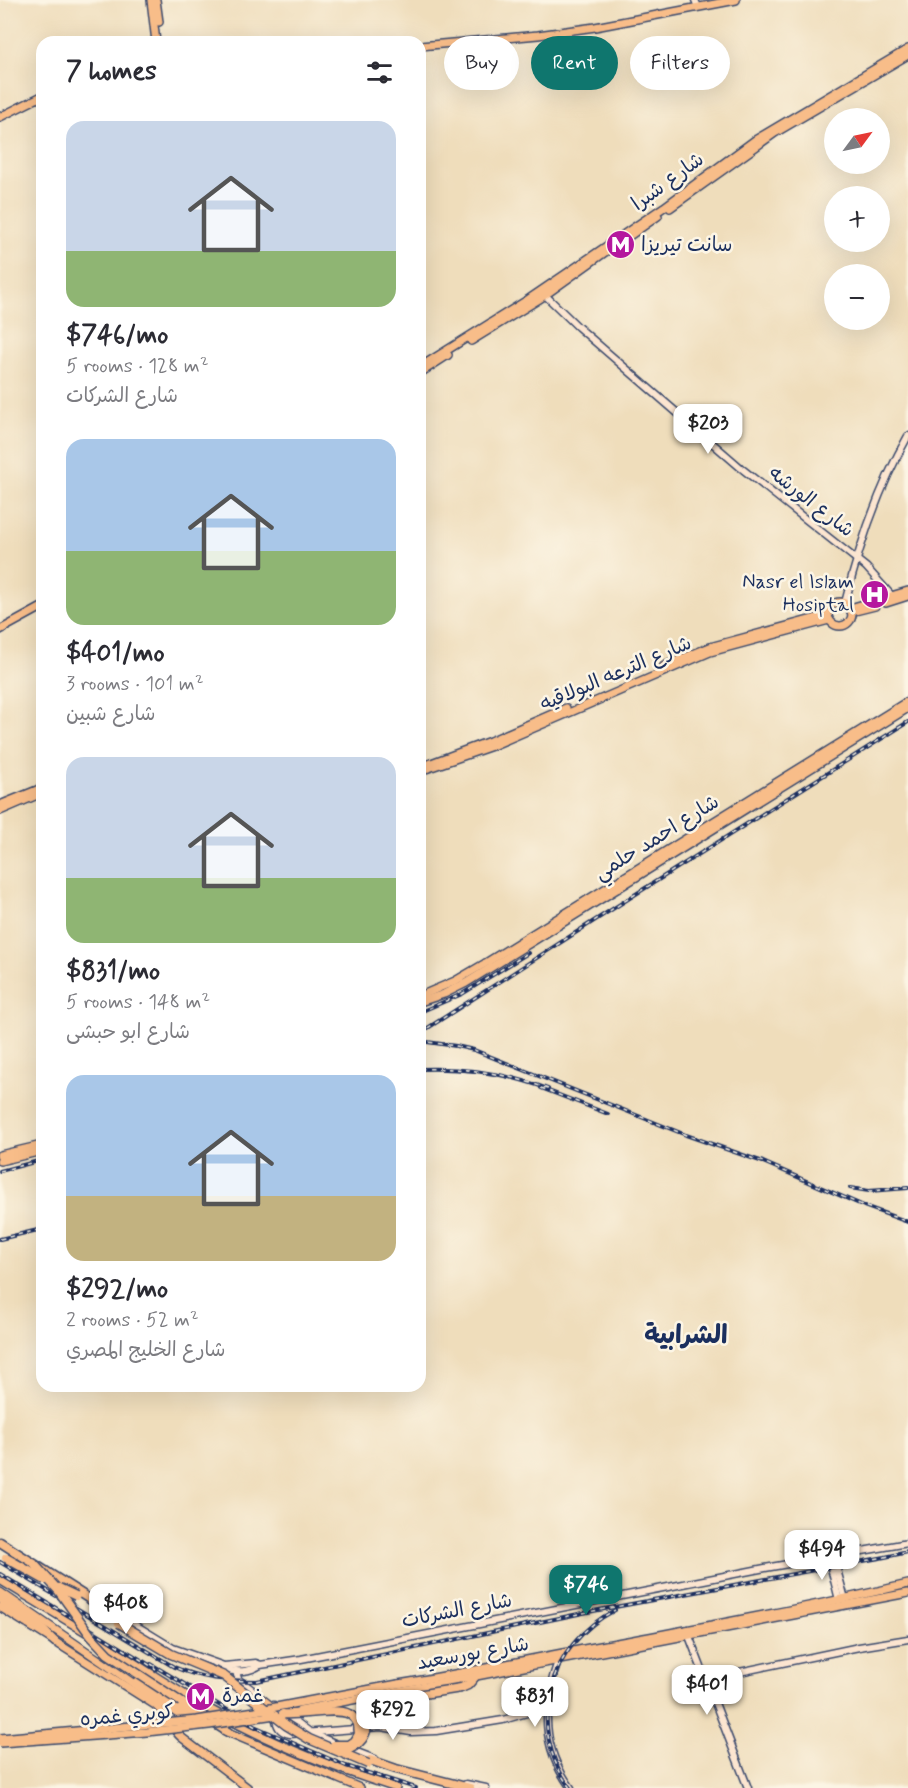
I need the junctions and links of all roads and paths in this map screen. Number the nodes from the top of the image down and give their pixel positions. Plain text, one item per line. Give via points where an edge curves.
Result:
1 (154, 0) edge
2 (736, 0) edge
3 (697, 3) edge
4 (156, 36) edge
5 (160, 36) edge
6 (426, 45) edge
7 (908, 49) edge
8 (908, 55) edge
9 (36, 99) edge
10 (0, 117) edge
11 (747, 149) junction
12 (737, 156) junction
13 (545, 295) junction
14 (530, 301) junction
15 (468, 340) junction
16 (426, 364) edge
17 (426, 369) edge
18 (908, 436) edge
19 (856, 559) junction
20 (908, 591) edge
21 (891, 596) junction
22 (908, 596) edge
23 (848, 608) junction
24 (36, 610) edge
25 (828, 617) junction
26 (0, 630) edge
27 (908, 701) edge
28 (908, 708) edge
29 (426, 767) edge
30 (36, 791) edge
31 (36, 795) edge
32 (2, 807) edge
33 (512, 951) junction
34 (426, 993) edge
35 (426, 1000) edge
36 (36, 1146) edge
37 (36, 1152) edge
38 (0, 1155) edge
39 (0, 1161) edge
40 (0, 1540) edge
41 (908, 1543) edge
42 (0, 1549) edge
43 (0, 1553) edge
44 (842, 1554) junction
45 (831, 1556) junction
46 (32, 1566) junction
47 (838, 1575) junction
48 (0, 1580) edge
49 (908, 1584) edge
50 (838, 1585) junction
51 (0, 1592) edge
52 (908, 1593) edge
53 (0, 1599) edge
54 (842, 1600) junction
55 (0, 1607) edge
56 (677, 1635) junction
57 (689, 1636) junction
58 (662, 1638) junction
59 (908, 1639) edge
60 (55, 1642) junction
61 (567, 1652) junction
62 (92, 1656) junction
63 (560, 1661) junction
64 (212, 1662) junction
65 (260, 1665) junction
66 (244, 1670) junction
67 (236, 1671) junction
68 (474, 1678) junction
69 (241, 1679) junction
70 (706, 1679) junction
71 (398, 1688) junction
72 (272, 1703) junction
73 (547, 1707) junction
74 (282, 1714) junction
75 (198, 1720) junction
76 (228, 1732) junction
77 (311, 1733) junction
78 (0, 1738) edge
79 (189, 1740) junction
80 (0, 1743) edge
81 (334, 1745) junction
82 (341, 1753) junction
83 (248, 1788) edge
84 (254, 1788) edge
85 (360, 1788) edge
86 (396, 1788) edge
87 (448, 1788) edge
88 (471, 1788) edge
89 (486, 1788) edge
90 (571, 1788) edge
91 (748, 1788) edge

1 - 4 main road
1 - 5 main road
2 - 3 main road
3 - 6 main road via 595,27
7 - 11 main road, شارع شبرا via 780,124
8 - 11 main road, شارع شبرا
9 - 10 main road
11 - 12 main road, شارع شبرا
12 - 13 main road, شارع شبرا
12 - 14 main road, شارع شبرا
13 - 14 main road, شارع شبرا
13 - 19 street, شارع الورشه via 741,468
14 - 15 main road, شارع شبرا
15 - 16 main road, شارع شبرا
15 - 17 main road, شارع شبرا
18 - 19 street
19 - 21 street, شارع الورشه
19 - 23 street
20 - 21 main road
21 - 23 main road
22 - 23 main road
23 - 25 main road via 840,602 832,605
23 - 25 main road via 850,621 843,626 836,626
24 - 26 main road
25 - 29 main road, شارع الترعه البولاقيه via 710,652 491,744
27 - 33 main road, شارع احمد حلمي
28 - 33 main road, شارع احمد حلمي
30 - 32 main road
31 - 32 main road
33 - 34 main road, شارع احمد حلمي
33 - 35 main road, شارع احمد حلمي via 455,989
36 - 38 main road
37 - 39 main road
40 - 46 highway
40 - 64 street, شارع الشركات via 166,1644
41 - 44 street, شارع الشركات
42 - 46 highway
43 - 82 highway, bridge via 171,1654 224,1676 297,1732
44 - 45 street, شارع الشركات
44 - 47 street
45 - 47 street
45 - 50 street
45 - 65 street, شارع الشركات
46 - 76 highway, bridge via 58,1590 108,1654
46 - 81 highway, bridge via 161,1644 229,1673 290,1722
47 - 50 street
48 - 86 main road via 216,1712 318,1760
49 - 54 main road, شارع بورسعيد
50 - 54 street
51 - 62 main road
52 - 57 main road, شارع بورسعيد
53 - 60 highway
54 - 56 main road, شارع بورسعيد
55 - 60 main road
56 - 57 main road, شارع بورسعيد
56 - 58 main road, شارع بورسعيد
57 - 70 street
58 - 61 main road, شارع بورسعيد
58 - 63 main road, شارع بورسعيد
59 - 70 street
60 - 79 main road via 160,1709
61 - 63 main road
61 - 71 main road, شارع بورسعيد
62 - 75 main road
62 - 76 main road via 188,1720
63 - 68 main road, شارع بورسعيد
63 - 73 street
64 - 65 street, شارع الشركات via 227,1667
64 - 67 street, شارع الشركات
65 - 66 street, شارع الشركات
66 - 67 street, شارع الشركات
66 - 69 street
67 - 69 street
68 - 71 main road, شارع بورسعيد
68 - 82 highway, bridge via 461,1688 379,1701 364,1738
69 - 72 street
70 - 91 street
71 - 74 main road, كوبري غمره, bridge
71 - 75 main road, كوبري غمره, bridge
72 - 77 street
72 - 77 street via 281,1731
73 - 77 street via 503,1720 436,1731 381,1727
73 - 90 street via 553,1756
74 - 80 main road, كوبري غمره, bridge via 157,1731
74 - 81 highway, bridge via 349,1714 358,1724 357,1737 349,1745
75 - 78 main road, كوبري غمره, bridge
76 - 85 main road
77 - 89 street via 385,1763
79 - 83 main road
79 - 84 main road
81 - 88 highway, bridge via 396,1770
82 - 87 highway, bridge

